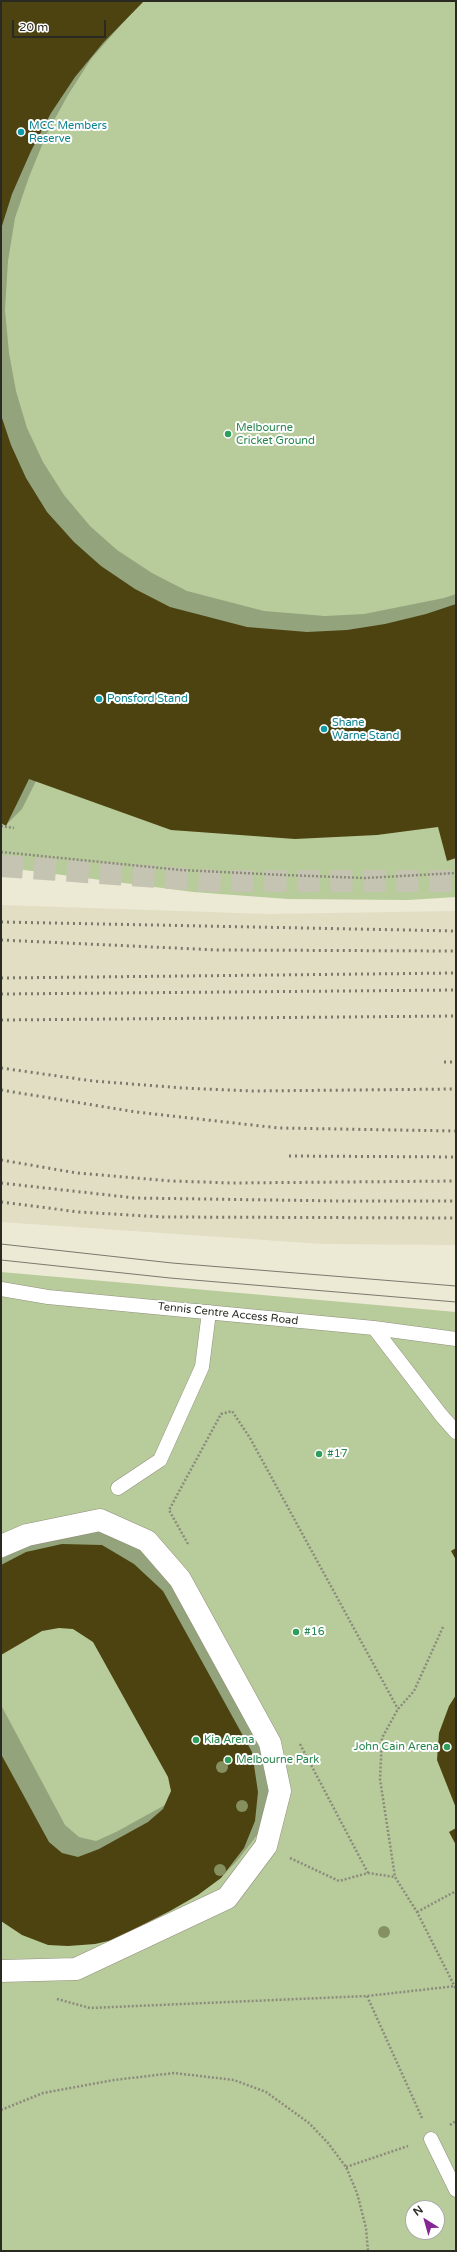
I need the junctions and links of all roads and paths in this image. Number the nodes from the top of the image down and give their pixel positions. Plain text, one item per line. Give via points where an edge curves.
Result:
1 (1, 826) edge
2 (14, 828) dead end
3 (1, 852) edge
4 (456, 873) edge
5 (1, 1289) edge
6 (210, 1312) junction
7 (374, 1328) junction
8 (456, 1339) edge
9 (456, 1432) edge
10 (118, 1488) dead end
11 (1, 1546) edge
12 (192, 1551) dead end
13 (443, 1627) dead end
14 (398, 1709) junction
15 (299, 1742) dead end
16 (287, 1857) dead end
17 (368, 1873) junction
18 (395, 1877) junction
19 (456, 1891) edge
20 (416, 1912) junction
21 (1, 1970) edge
22 (456, 1987) edge
23 (366, 1996) junction
24 (53, 1998) dead end
25 (1, 2110) edge
26 (456, 2121) edge
27 (431, 2139) junction
28 (346, 2167) junction
29 (456, 2190) edge
30 (368, 2251) edge

1 - 2 path
3 - 4 path via 181,870 284,875 365,878
5 - 6 lane, Tennis Centre Access Road via 48,1297
6 - 7 lane, Tennis Centre Access Road
6 - 10 lane via 202,1367 160,1460
7 - 8 lane, Tennis Centre Access Road
7 - 9 lane via 440,1415
11 - 21 street via 27,1534 100,1520 147,1541 180,1579 270,1743 280,1791 266,1846 227,1898 76,1969
12 - 14 path via 169,1510 221,1414 232,1411 250,1438
13 - 14 path via 414,1691
14 - 18 path via 382,1738 380,1779
15 - 17 path
16 - 17 path via 339,1881
17 - 18 path
18 - 20 path
19 - 20 path
20 - 22 path
22 - 23 path
23 - 24 path via 90,2008
23 - 27 path
25 - 28 path via 43,2093 92,2083 174,2073 205,2075 234,2080 266,2092 309,2123
26 - 27 path
27 - 28 path
27 - 29 lane
28 - 30 path via 357,2193 366,2228

